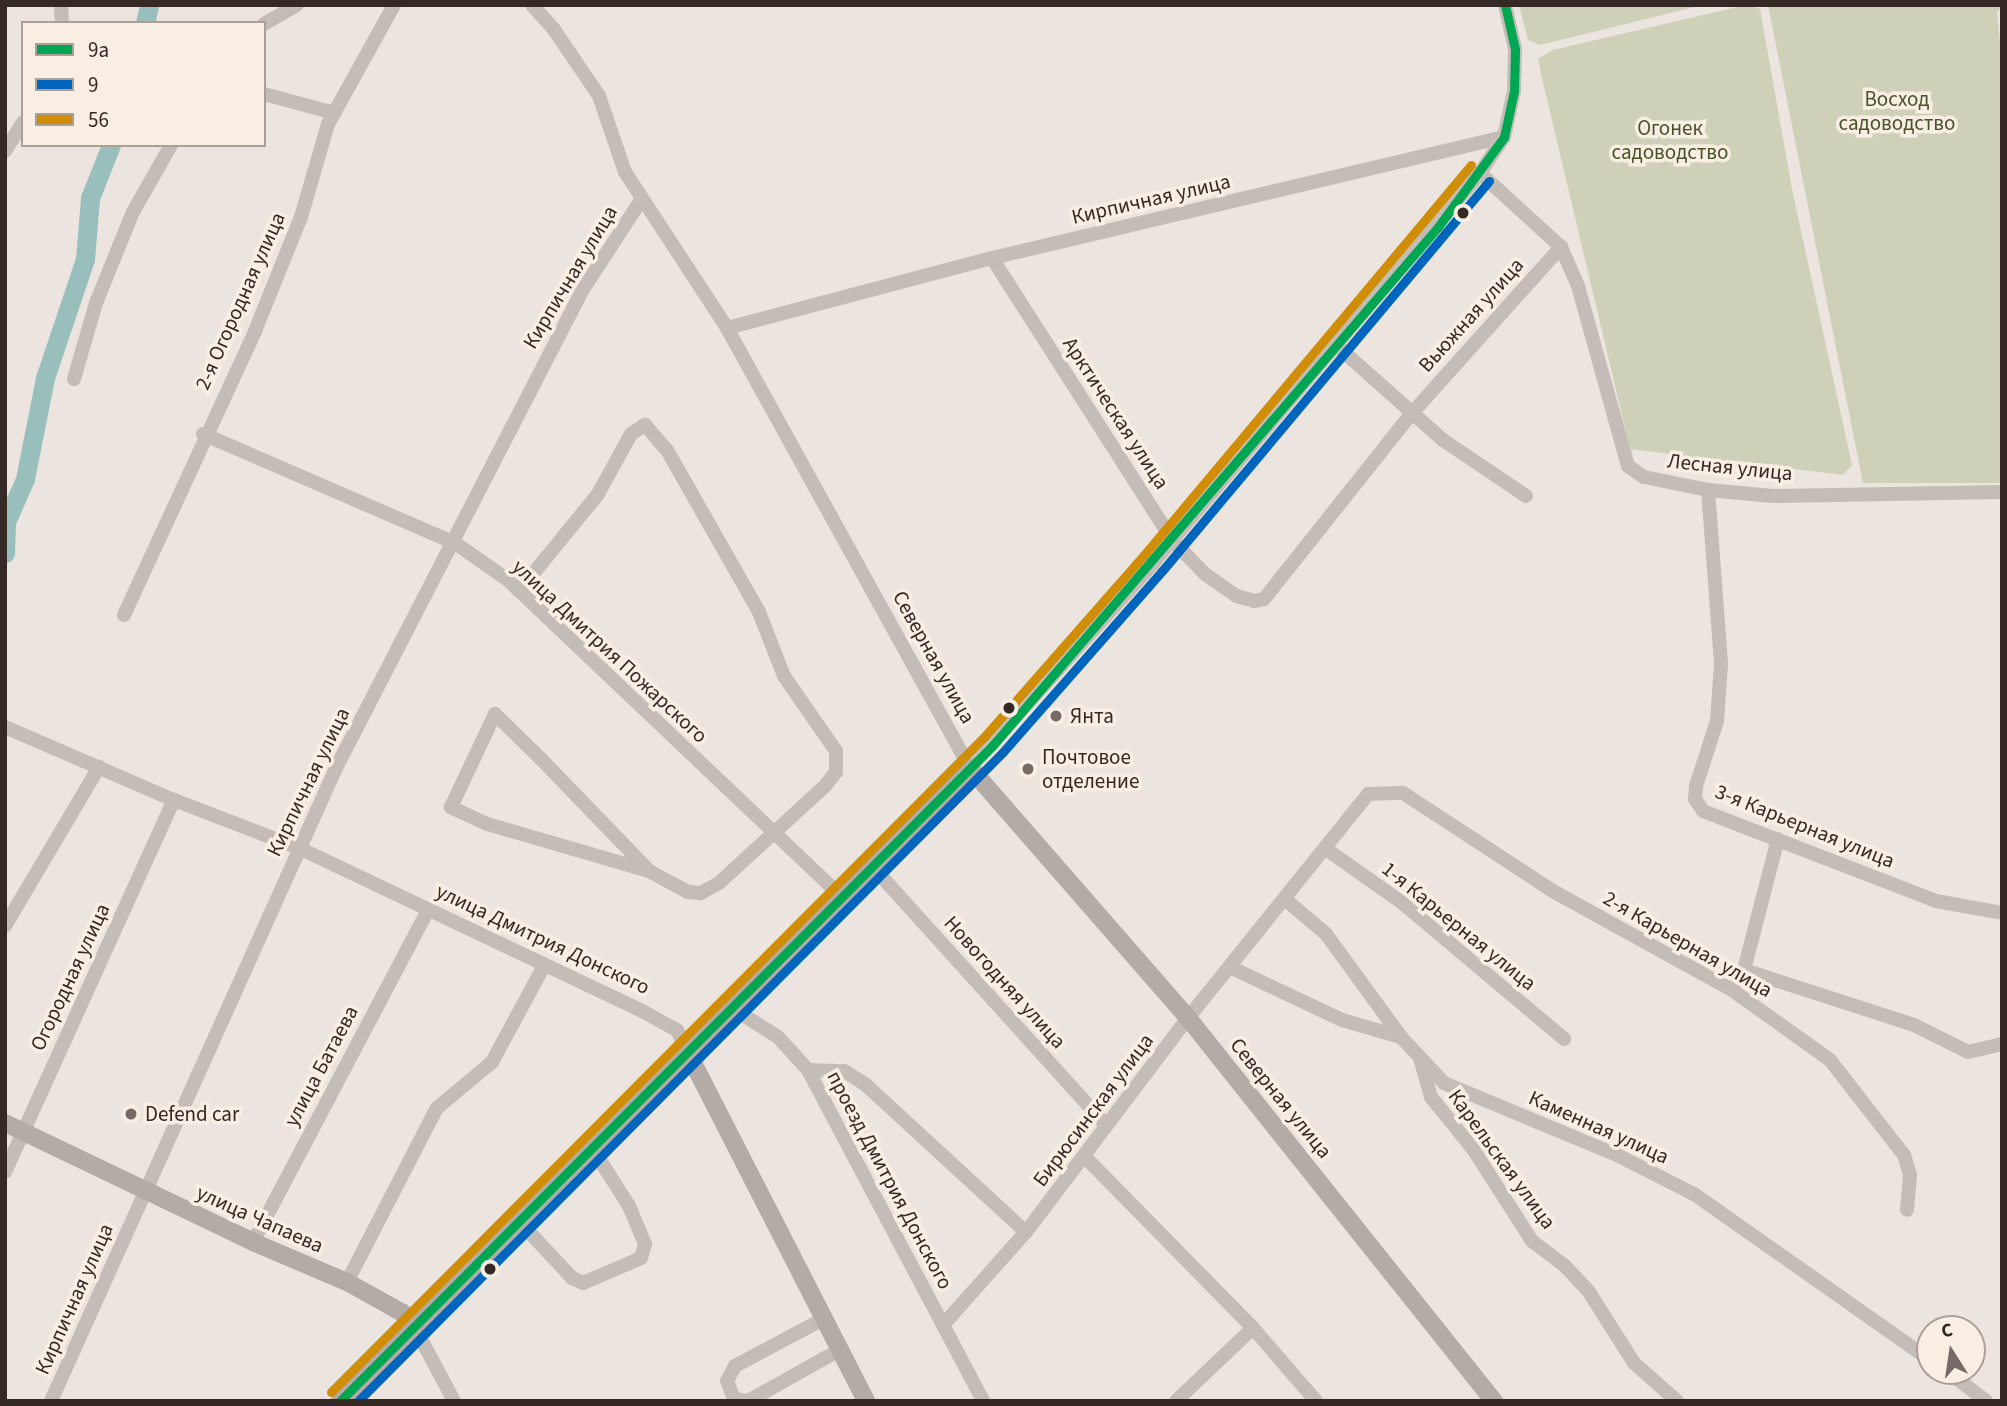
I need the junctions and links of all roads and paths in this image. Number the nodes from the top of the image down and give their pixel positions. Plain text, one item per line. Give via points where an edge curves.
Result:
1 (297, 5) edge
2 (394, 5) edge
3 (531, 5) edge
4 (1506, 5) edge
5 (266, 23) edge
6 (266, 95) edge
7 (335, 113) junction
8 (21, 125) edge
9 (1504, 137) junction
10 (171, 147) edge
11 (5, 151) edge
12 (1480, 173) junction
13 (641, 200) junction
14 (1561, 247) junction
15 (992, 258) junction
16 (727, 328) junction
17 (1337, 346) junction
18 (74, 379) dead end
19 (1413, 412) junction
20 (204, 435) junction
21 (1708, 490) junction
22 (2002, 492) edge
23 (1526, 496) dead end
24 (1172, 540) junction
25 (455, 543) junction
26 (519, 591) junction
27 (124, 615) dead end
28 (5, 727) edge
29 (99, 767) junction
30 (970, 768) junction
31 (1368, 794) joint
32 (174, 800) junction
33 (773, 834) junction
34 (1778, 839) junction
35 (299, 848) junction
36 (1326, 849) junction
37 (872, 866) junction
38 (649, 871) junction
39 (841, 896) junction
40 (1286, 900) junction
41 (428, 910) junction
42 (2002, 913) edge
43 (5, 926) edge
44 (544, 966) junction
45 (1232, 968) junction
46 (1744, 970) junction
47 (1732, 990) junction
48 (729, 1006) junction
49 (1188, 1018) junction
50 (1401, 1037) junction
51 (1564, 1039) dead end
52 (2002, 1044) edge
53 (686, 1049) junction
54 (1419, 1057) junction
55 (808, 1070) junction
56 (5, 1123) edge
57 (1107, 1125) junction
58 (23, 1131) junction
59 (591, 1146) junction
60 (1086, 1158) junction
61 (5, 1172) edge
62 (146, 1191) junction
63 (1908, 1210) dead end
64 (518, 1220) junction
65 (1026, 1233) junction
66 (253, 1242) junction
67 (347, 1282) junction
68 (825, 1318) junction
69 (943, 1325) junction
70 (414, 1326) junction
71 (1253, 1328) junction
72 (841, 1349) junction
73 (1916, 1350) edge
74 (1965, 1385) edge
75 (51, 1401) edge
76 (340, 1401) edge
77 (454, 1401) edge
78 (747, 1401) edge
79 (866, 1401) edge
80 (983, 1401) edge
81 (1176, 1401) edge
82 (1316, 1401) edge
83 (1494, 1401) edge
84 (1677, 1401) edge
85 (1986, 1401) edge

1 - 5 street
2 - 7 street, 2-я Огородная улица
3 - 13 street, Северная улица via 553,27 598,96 625,172
4 - 9 street via 1515,49 1514,91
6 - 7 street
7 - 20 street, 2-я Огородная улица via 301,217 255,331
8 - 11 street
9 - 12 street
9 - 15 street, Кирпичная улица
10 - 18 street via 133,212 96,303
12 - 14 street, Лесная улица
12 - 17 street
13 - 16 street, Северная улица
13 - 25 street, Кирпичная улица via 575,303
14 - 19 street, Вьюжная улица
14 - 21 street, Лесная улица via 1578,286 1628,466 1644,477
15 - 16 street, Кирпичная улица
15 - 24 street, Арктическая улица
16 - 30 street, Северная улица
17 - 19 street
17 - 24 street
19 - 23 street via 1491,476
19 - 24 street, Арктическая улица via 1264,599 1237,596 1189,562
20 - 25 street, улица Дмитрия Пожарского
20 - 27 street, 2-я Огородная улица
21 - 22 street, Лесная улица via 1773,496
21 - 34 street, 3-я Карьерная улица via 1721,664 1717,721 1695,799 1703,811
24 - 30 street
25 - 26 street, улица Дмитрия Пожарского
25 - 35 street, Кирпичная улица via 335,768
26 - 33 street, улица Дмитрия Пожарского
26 - 33 street via 598,494 631,434 645,425 667,450 759,612 784,677 836,751 836,772
28 - 29 street, улица Дмитрия Донского
29 - 32 street, улица Дмитрия Донского
29 - 43 street
30 - 37 main road
30 - 49 main road, Северная улица
31 - 36 street, Бирюсинская улица
31 - 47 street, 2-я Карьерная улица via 1403,793 1551,890
32 - 35 street, улица Дмитрия Донского
32 - 58 street, Огородная улица
33 - 38 street via 719,883 701,893 666,883
33 - 39 street, улица Дмитрия Пожарского
34 - 42 street, 3-я Карьерная улица via 1936,901
34 - 46 street
35 - 41 street, улица Дмитрия Донского
35 - 62 street, Кирпичная улица
36 - 40 street, Бирюсинская улица
36 - 51 street, 1-я Карьерная улица via 1401,902
37 - 39 main road
37 - 57 street, Новогодняя улица
38 - 38 street via 488,824 451,807 495,714
39 - 48 main road
40 - 45 street, Бирюсинская улица
40 - 50 street, Каменная улица via 1326,934
41 - 44 street, улица Дмитрия Донского
41 - 66 street, улица Батаева
44 - 53 street, улица Дмитрия Донского via 677,1030
44 - 67 street via 492,1062 437,1108
45 - 49 street, Бирюсинская улица
45 - 50 street via 1342,1020
46 - 47 street
46 - 52 street, 2-я Карьерная улица via 1914,1026 1968,1052
47 - 63 street, 2-я Карьерная улица via 1830,1060 1878,1117 1904,1155 1910,1175
48 - 53 main road
48 - 55 street, проезд Дмитрия Донского via 778,1037
49 - 57 street, Бирюсинская улица
49 - 83 main road, Северная улица
50 - 54 street, Каменная улица
53 - 59 main road
53 - 68 main road, улица Дмитрия Донского
54 - 73 street, Каменная улица via 1444,1083 1617,1154 1694,1194
54 - 84 street, Карельская улица via 1431,1097 1473,1149 1532,1241 1565,1266 1589,1293 1634,1363
55 - 65 street via 844,1071 866,1085
55 - 69 street, проезд Дмитрия Донского
56 - 58 main road, улица Чапаева
57 - 60 street, Бирюсинская улица
58 - 61 street, Огородная улица
58 - 62 main road, улица Чапаева
59 - 64 main road
59 - 64 street via 629,1206 645,1244 641,1258 583,1283 572,1278
60 - 65 street, Бирюсинская улица
60 - 71 street
62 - 66 main road, улица Чапаева
62 - 75 street, Кирпичная улица
64 - 70 main road
65 - 69 street, Бирюсинская улица
66 - 67 main road, улица Чапаева
67 - 70 main road, улица Чапаева via 403,1314
68 - 72 main road, улица Дмитрия Донского
68 - 78 street via 734,1366 727,1381 734,1399
69 - 80 street, проезд Дмитрия Донского
70 - 76 main road
70 - 77 street, улица Чапаева
71 - 81 street
71 - 82 street
72 - 78 street
72 - 79 main road, улица Дмитрия Донского
74 - 85 street

